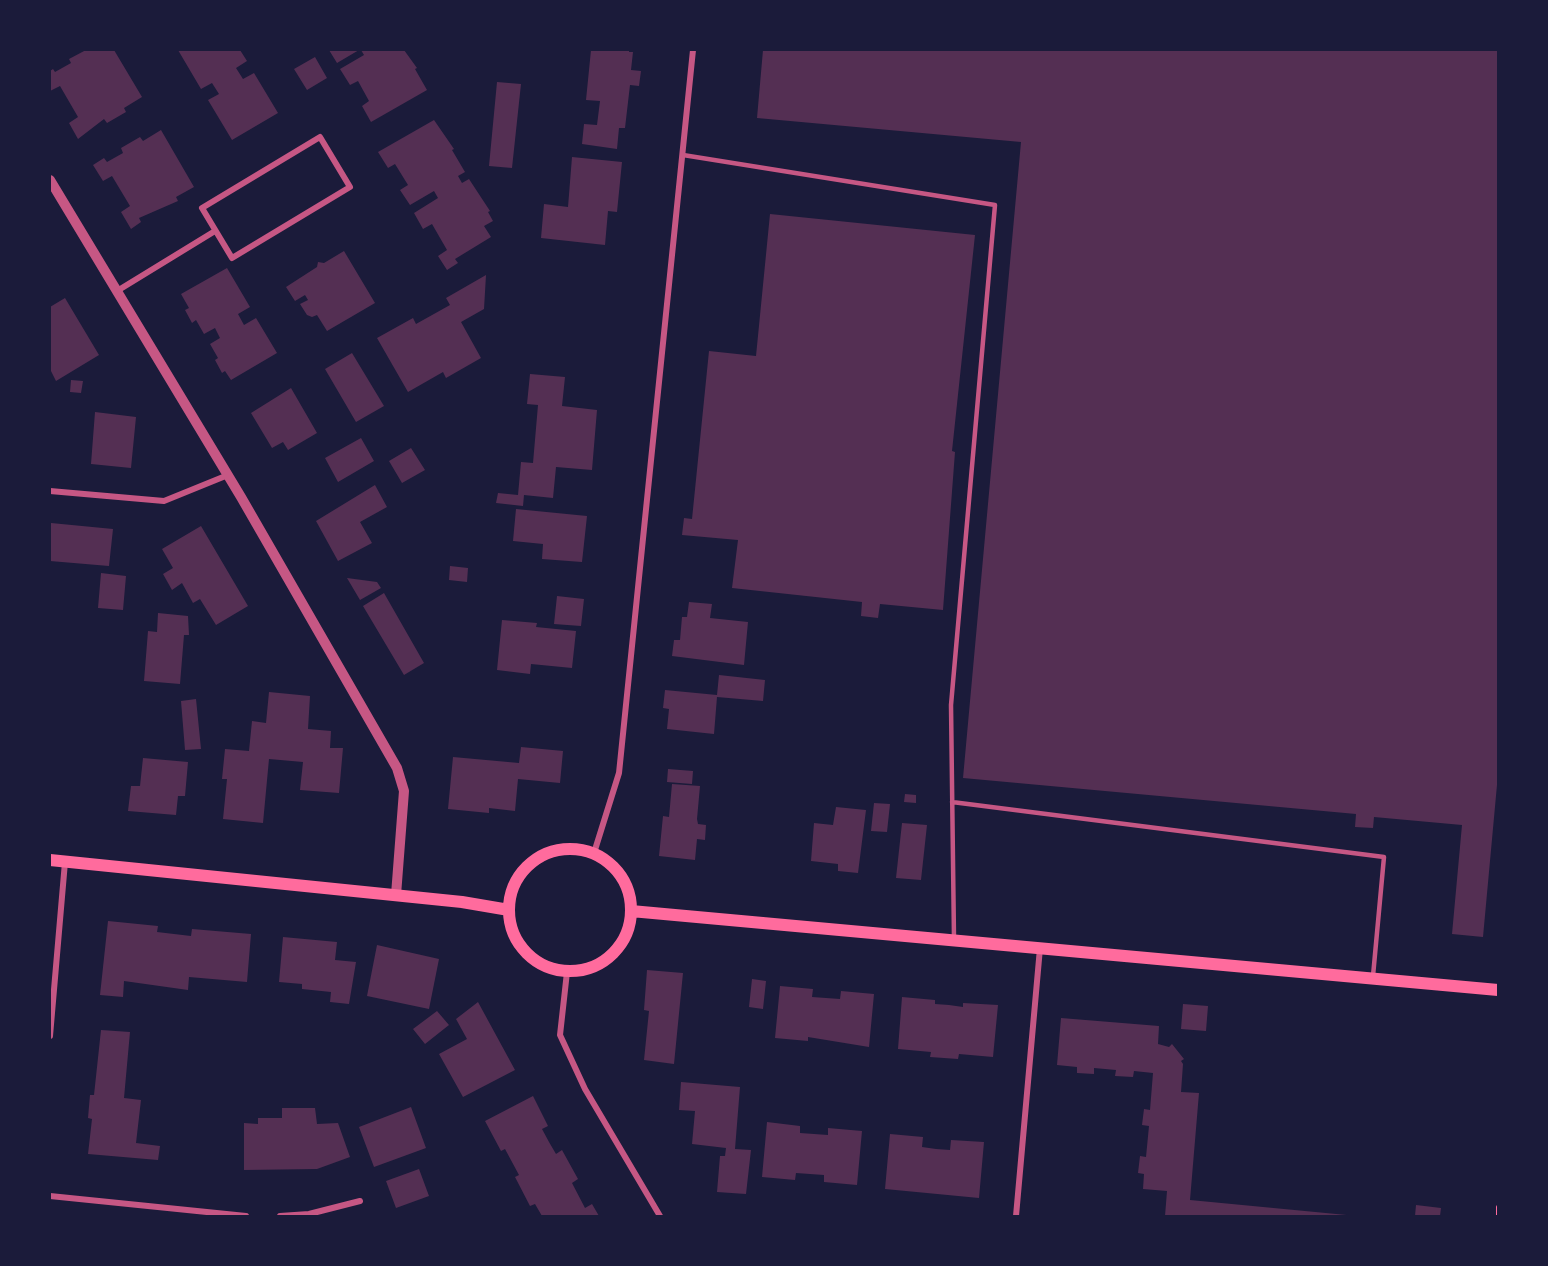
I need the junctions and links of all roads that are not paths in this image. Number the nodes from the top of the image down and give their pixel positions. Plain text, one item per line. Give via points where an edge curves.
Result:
1 (693, 50) edge
2 (683, 155) junction
3 (50, 180) edge
4 (216, 231) junction
5 (117, 291) junction
6 (228, 475) junction
7 (50, 491) edge
8 (952, 802) junction
9 (594, 853) junction
10 (50, 860) edge
11 (65, 862) junction
12 (396, 895) junction
13 (509, 910) junction
14 (632, 911) junction
15 (954, 939) junction
16 (1040, 947) junction
17 (567, 972) junction
18 (1373, 980) junction
19 (1498, 990) edge
20 (50, 1036) edge
21 (50, 1196) edge
22 (360, 1201) dead end
23 (246, 1216) edge
24 (280, 1216) edge
25 (660, 1216) edge
26 (1016, 1216) edge

1 - 2 street
2 - 8 lane via 995,205 951,705
2 - 9 street via 619,774
3 - 5 street
4 - 4 street via 202,208 320,137 350,187 232,258
4 - 5 street
5 - 6 street
6 - 7 street via 164,501
6 - 12 street via 398,768 404,791
8 - 15 lane
8 - 18 lane via 1384,857
9 - 13 main road via 570,848 540,857 527,866 514,886
9 - 14 main road via 614,867 627,888
10 - 11 main road
11 - 12 main road
11 - 20 street
12 - 13 main road
13 - 17 main road via 513,932 525,951 543,965
14 - 15 main road
14 - 17 main road via 626,936 611,956 589,968
15 - 16 main road
16 - 18 main road
16 - 26 street
17 - 25 street via 560,1035 585,1089
18 - 19 main road
21 - 23 street
22 - 24 street via 309,1214

